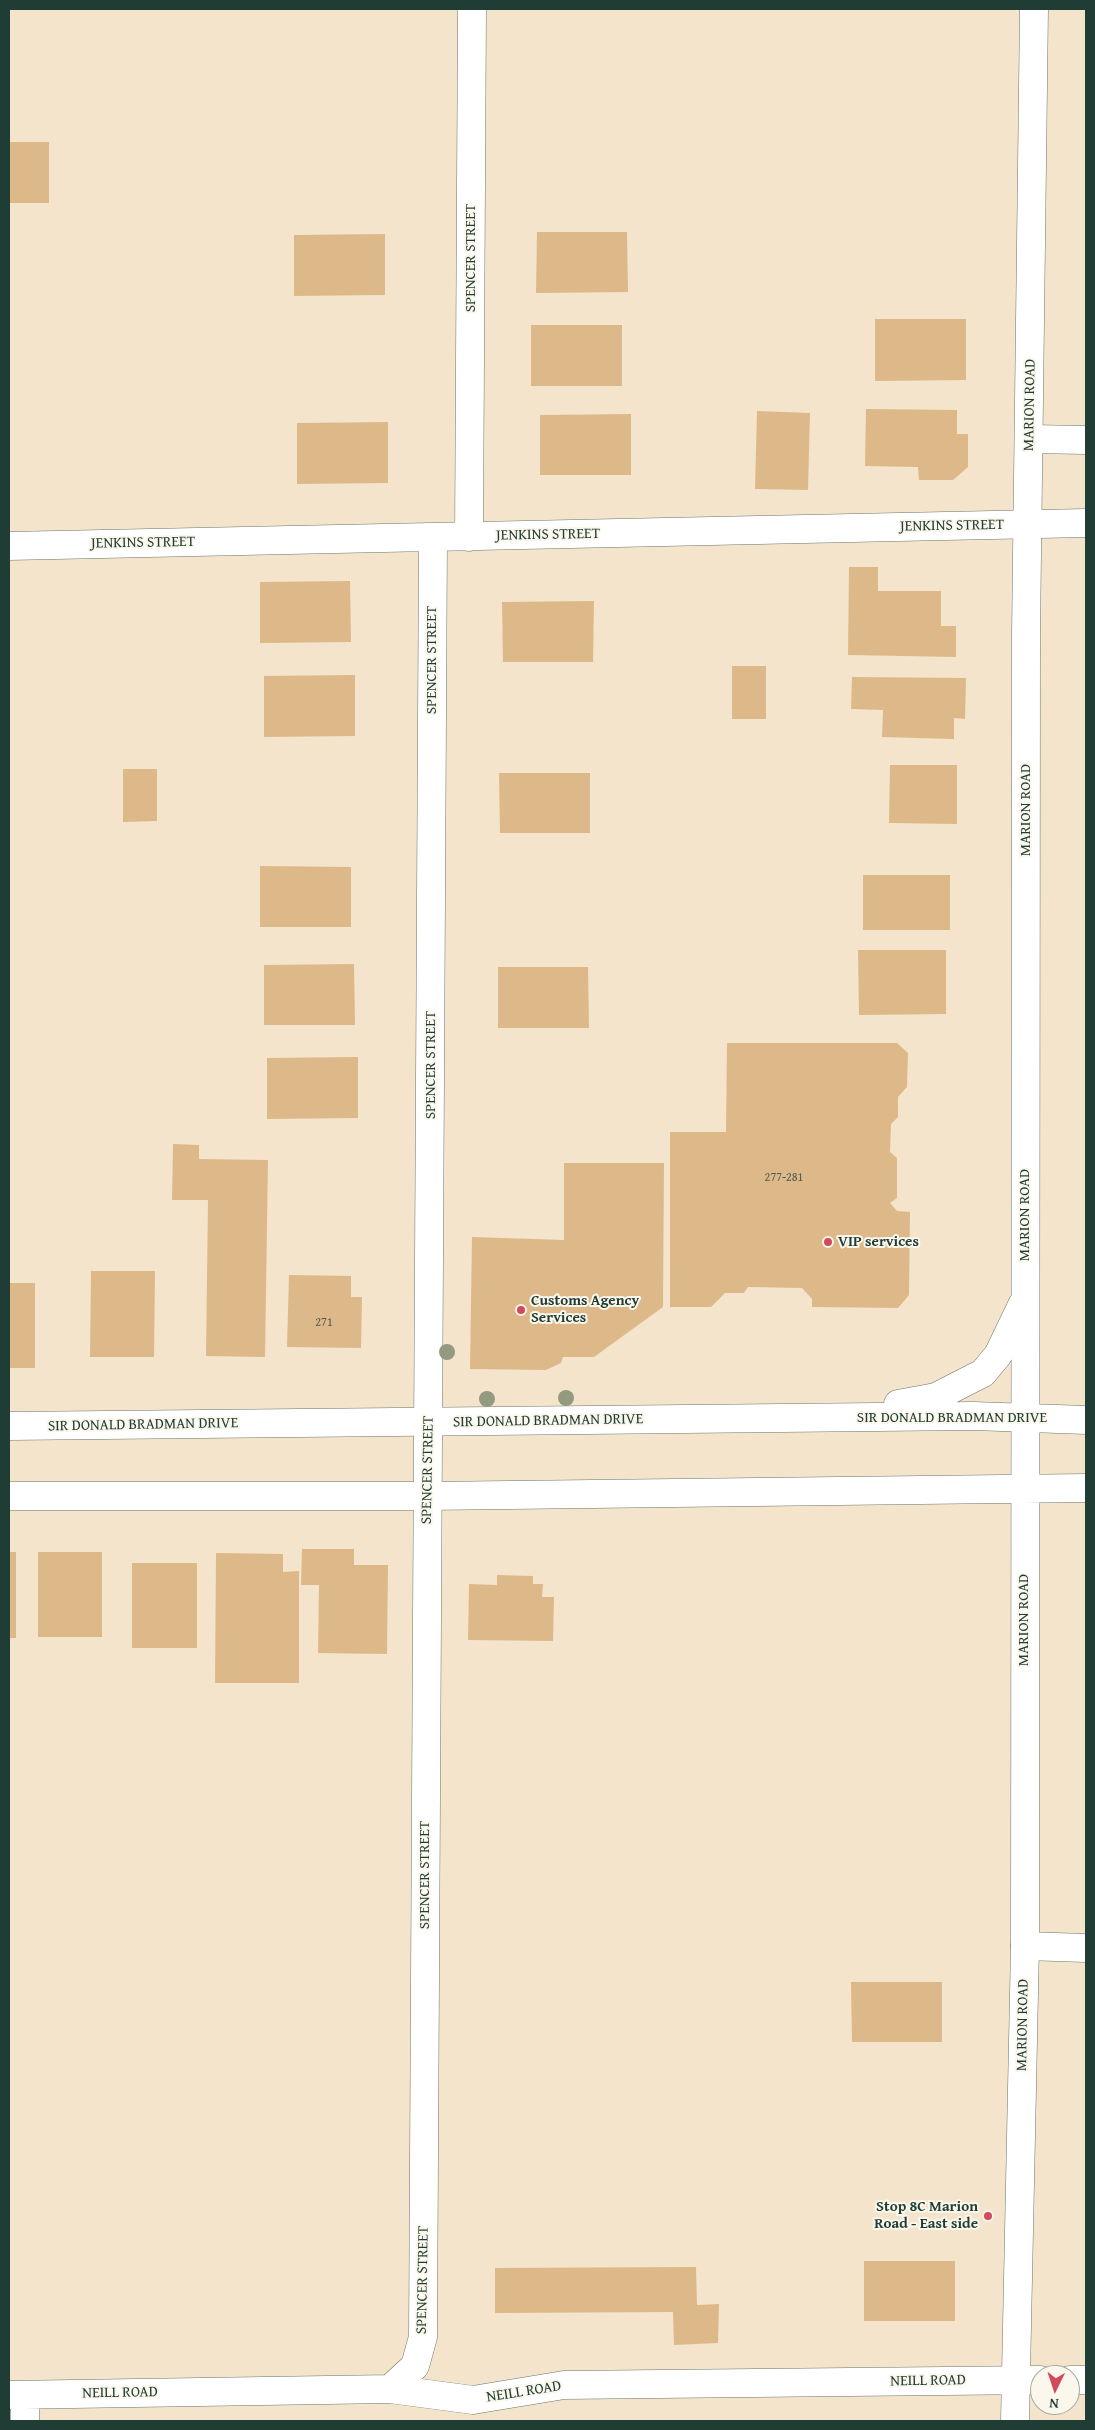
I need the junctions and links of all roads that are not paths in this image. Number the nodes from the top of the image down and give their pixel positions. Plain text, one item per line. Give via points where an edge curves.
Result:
1 (472, 9) edge
2 (1034, 9) edge
3 (1030, 439) junction
4 (1086, 440) edge
5 (1086, 523) edge
6 (1029, 525) junction
7 (470, 537) junction
8 (433, 538) junction
9 (9, 546) edge
10 (1025, 1299) junction
11 (1024, 1417) junction
12 (818, 1418) junction
13 (1086, 1420) edge
14 (429, 1422) junction
15 (9, 1426) edge
16 (1024, 1488) junction
17 (1086, 1488) edge
18 (9, 1496) edge
19 (427, 1496) junction
20 (1025, 1946) junction
21 (1086, 1948) edge
22 (1028, 2380) edge
23 (390, 2390) junction
24 (20, 2404) edge
25 (1015, 2421) edge

1 - 7 main road, SPENCER STREET
2 - 3 main road, MARION ROAD
3 - 4 main road
3 - 6 main road, MARION ROAD
5 - 6 main road, JENKINS STREET
6 - 7 main road, JENKINS STREET
6 - 10 main road, MARION ROAD
7 - 8 main road, JENKINS STREET
8 - 9 main road, JENKINS STREET
8 - 14 main road, SPENCER STREET
10 - 11 main road, MARION ROAD
10 - 12 main road via 998,1355 983,1373 936,1397
11 - 12 main road, SIR DONALD BRADMAN DRIVE
11 - 13 main road, SIR DONALD BRADMAN DRIVE
11 - 16 main road, MARION ROAD
12 - 14 main road, SIR DONALD BRADMAN DRIVE
14 - 15 main road, SIR DONALD BRADMAN DRIVE
14 - 19 main road, SPENCER STREET
16 - 17 main road
16 - 19 main road
16 - 20 main road, MARION ROAD
18 - 19 main road
19 - 23 main road, SPENCER STREET via 423,2337 416,2366
20 - 21 main road
20 - 22 main road, MARION ROAD
22 - 23 main road, NEILL ROAD via 564,2384 473,2400
22 - 25 main road, MARION ROAD
23 - 24 main road, NEILL ROAD

